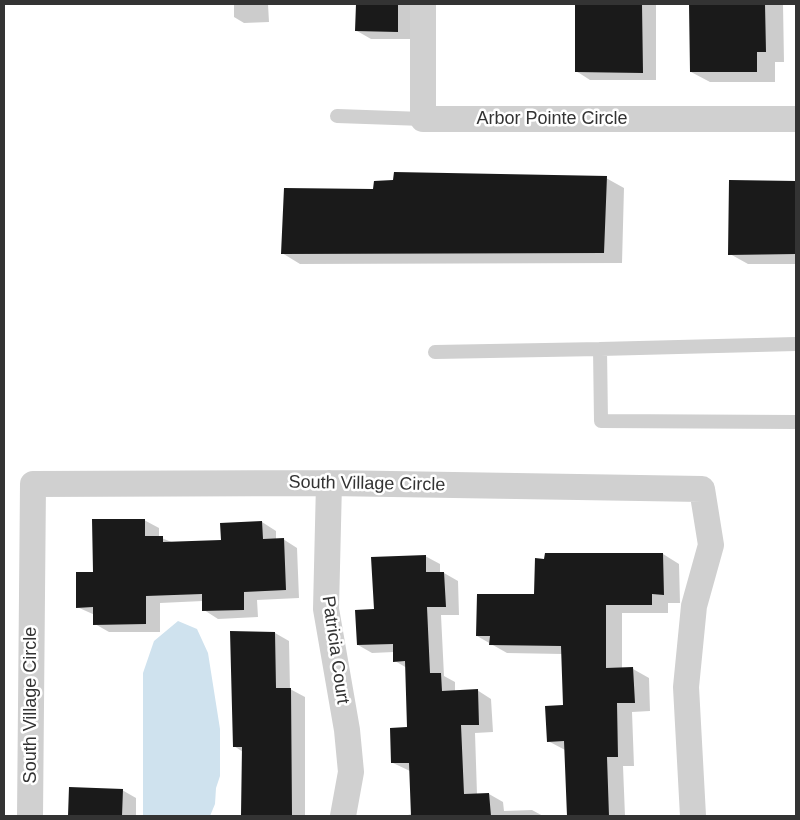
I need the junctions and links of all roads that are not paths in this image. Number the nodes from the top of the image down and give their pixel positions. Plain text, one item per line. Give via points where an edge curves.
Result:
1 (423, 4) edge
2 (337, 116) dead end
3 (423, 119) junction
4 (796, 119) edge
5 (796, 344) edge
6 (600, 349) junction
7 (435, 352) dead end
8 (796, 422) edge
9 (329, 483) junction
10 (30, 816) edge
11 (343, 816) edge
12 (693, 816) edge

1 - 3 street
2 - 3 lane
3 - 4 street, Arbor Pointe Circle
5 - 6 lane
6 - 7 lane
6 - 8 lane via 601,422
9 - 10 street, South Village Circle via 33,484
9 - 11 street, Patricia Court via 326,609 351,772
9 - 12 street, South Village Circle via 702,489 710,545 694,606 686,687

